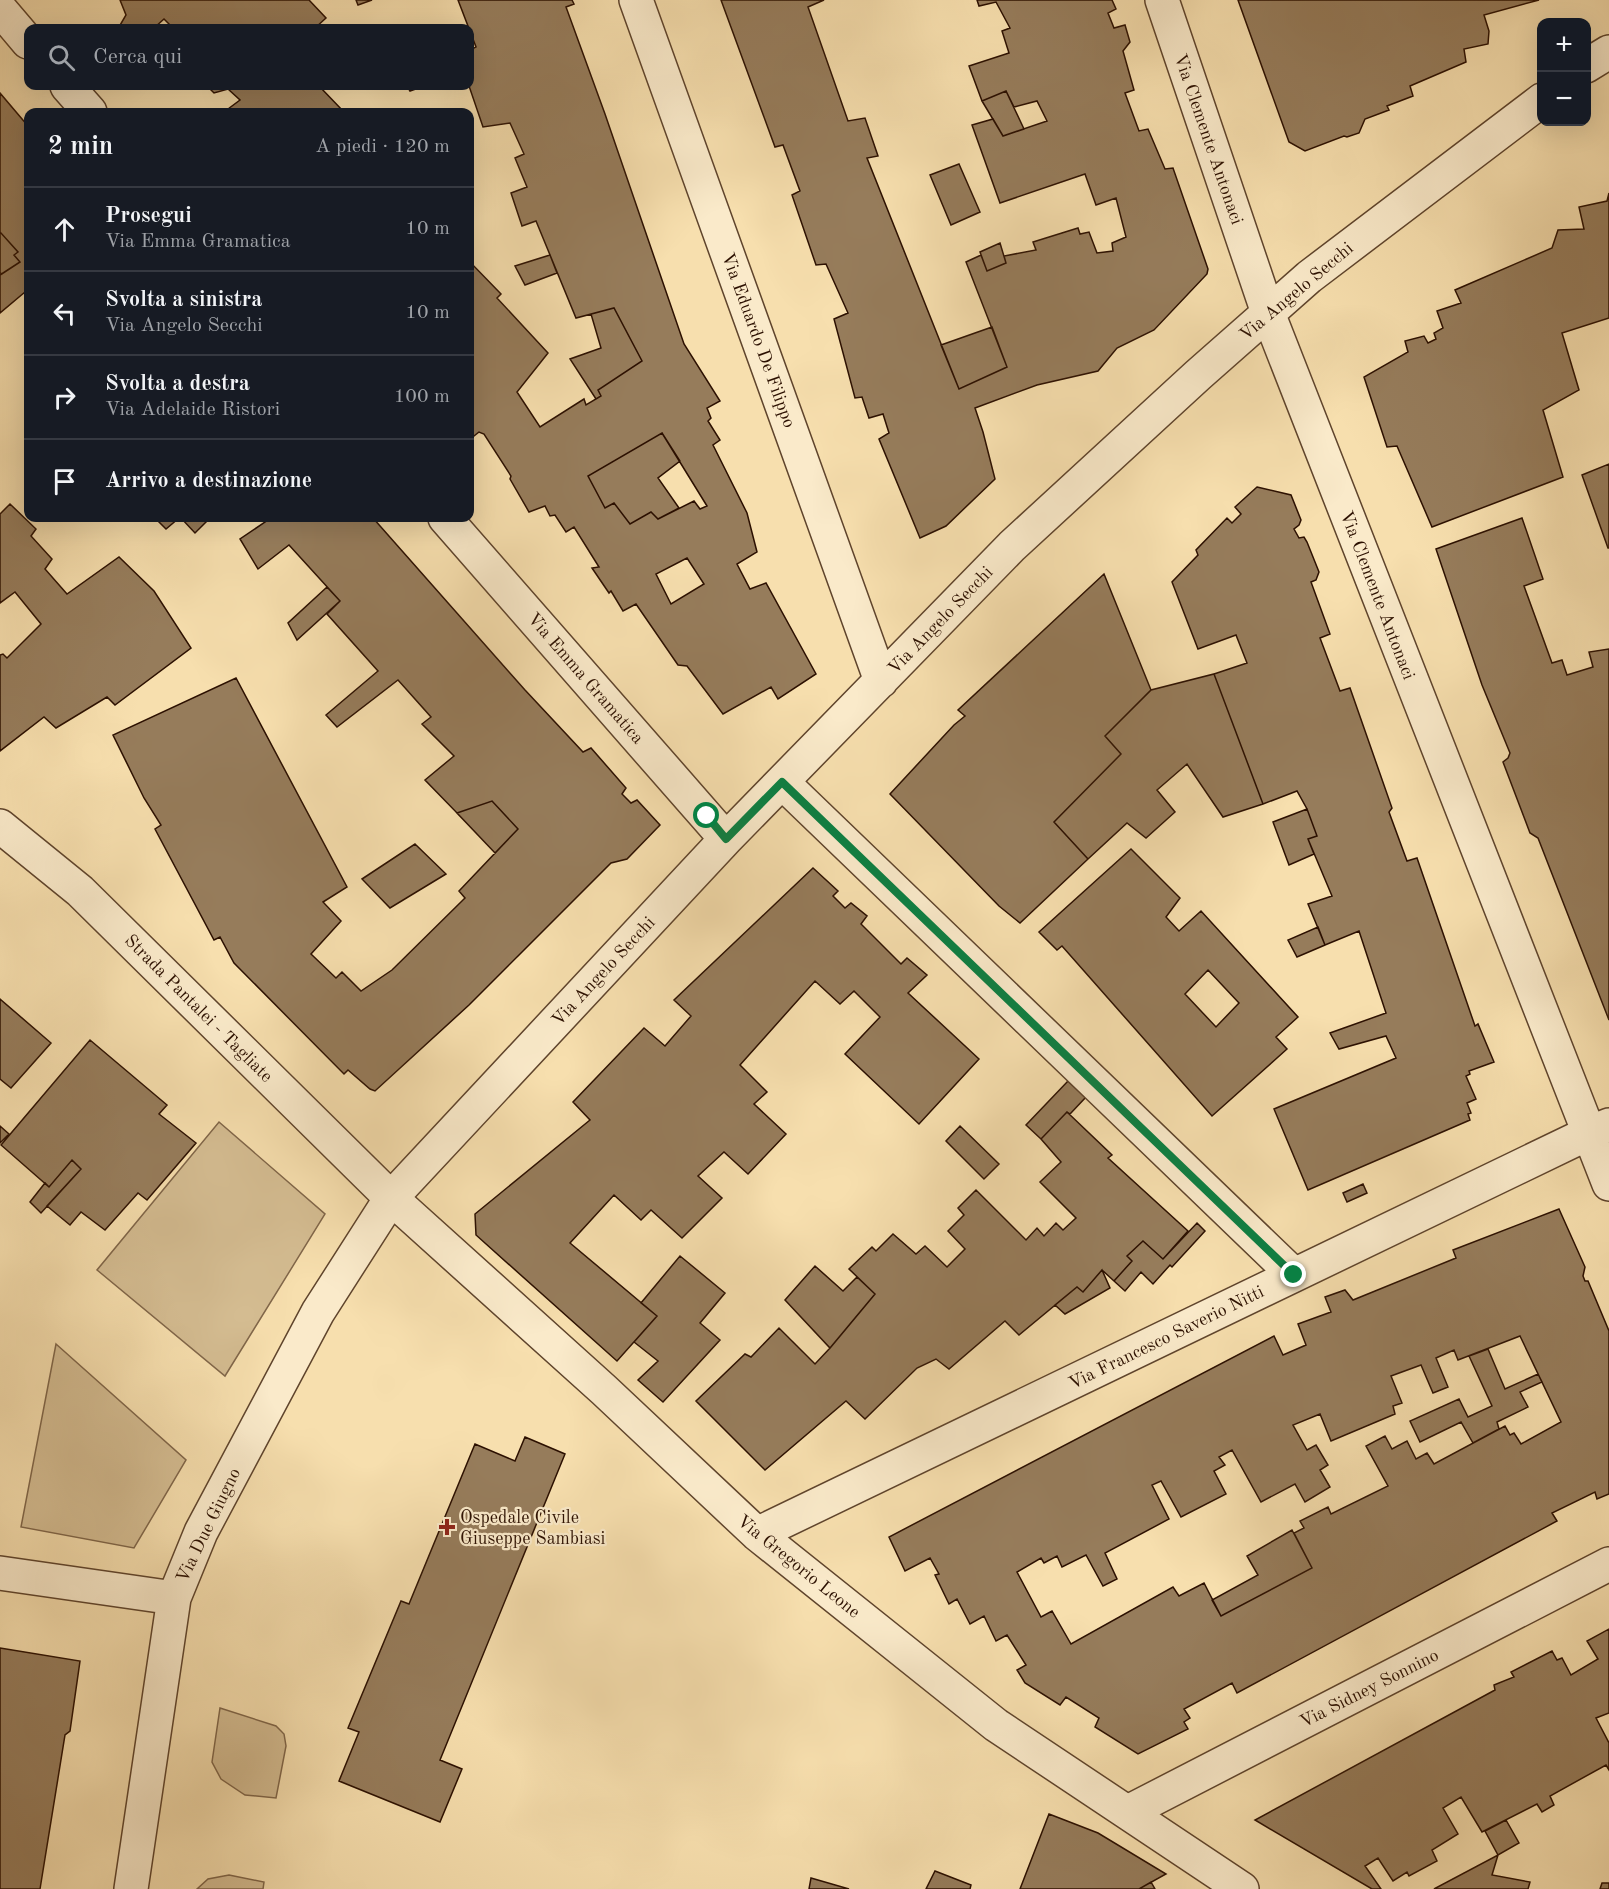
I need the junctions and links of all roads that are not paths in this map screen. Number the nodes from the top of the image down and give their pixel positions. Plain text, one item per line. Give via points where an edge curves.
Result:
1 (636, 0) edge
2 (1162, 0) edge
3 (0, 9) edge
4 (24, 37) edge
5 (1609, 52) edge
6 (1591, 63) edge
7 (71, 90) edge
8 (1537, 104) edge
9 (86, 108) edge
10 (1268, 313) junction
11 (449, 522) edge
12 (881, 681) junction
13 (782, 782) junction
14 (0, 826) edge
15 (726, 839) junction
16 (1599, 1129) edge
17 (1609, 1184) edge
18 (391, 1198) junction
19 (1294, 1275) junction
20 (757, 1534) junction
21 (1609, 1564) edge
22 (0, 1573) edge
23 (174, 1598) junction
24 (1128, 1812) junction
25 (131, 1889) edge
26 (1242, 1889) edge

1 - 12 street, Via Eduardo De Filippo
2 - 10 street, Via Clemente Antonaci
3 - 4 street
5 - 6 street
7 - 9 street
8 - 10 street, Via Angelo Secchi via 1309,277
10 - 12 street, Via Angelo Secchi via 1012,546
10 - 16 street, Via Clemente Antonaci
11 - 15 street, Via Emma Gramatica
12 - 13 street, Via Angelo Secchi
13 - 15 street, Via Angelo Secchi
13 - 19 street
14 - 18 street, Strada Pantalei - Tagliate via 80,891
15 - 18 street, Via Angelo Secchi
16 - 17 street, Via Clemente Antonaci
16 - 19 street, Via Francesco Saverio Nitti
18 - 20 street, Via Gregorio Leone
18 - 23 street, Via Due Giugno via 318,1312 201,1532
19 - 20 street, Via Francesco Saverio Nitti
20 - 24 street, Via Gregorio Leone via 996,1725
21 - 24 street, Via Sidney Sonnino
22 - 23 street
23 - 25 street, Via Due Giugno
24 - 26 street, Via Gregorio Leone

